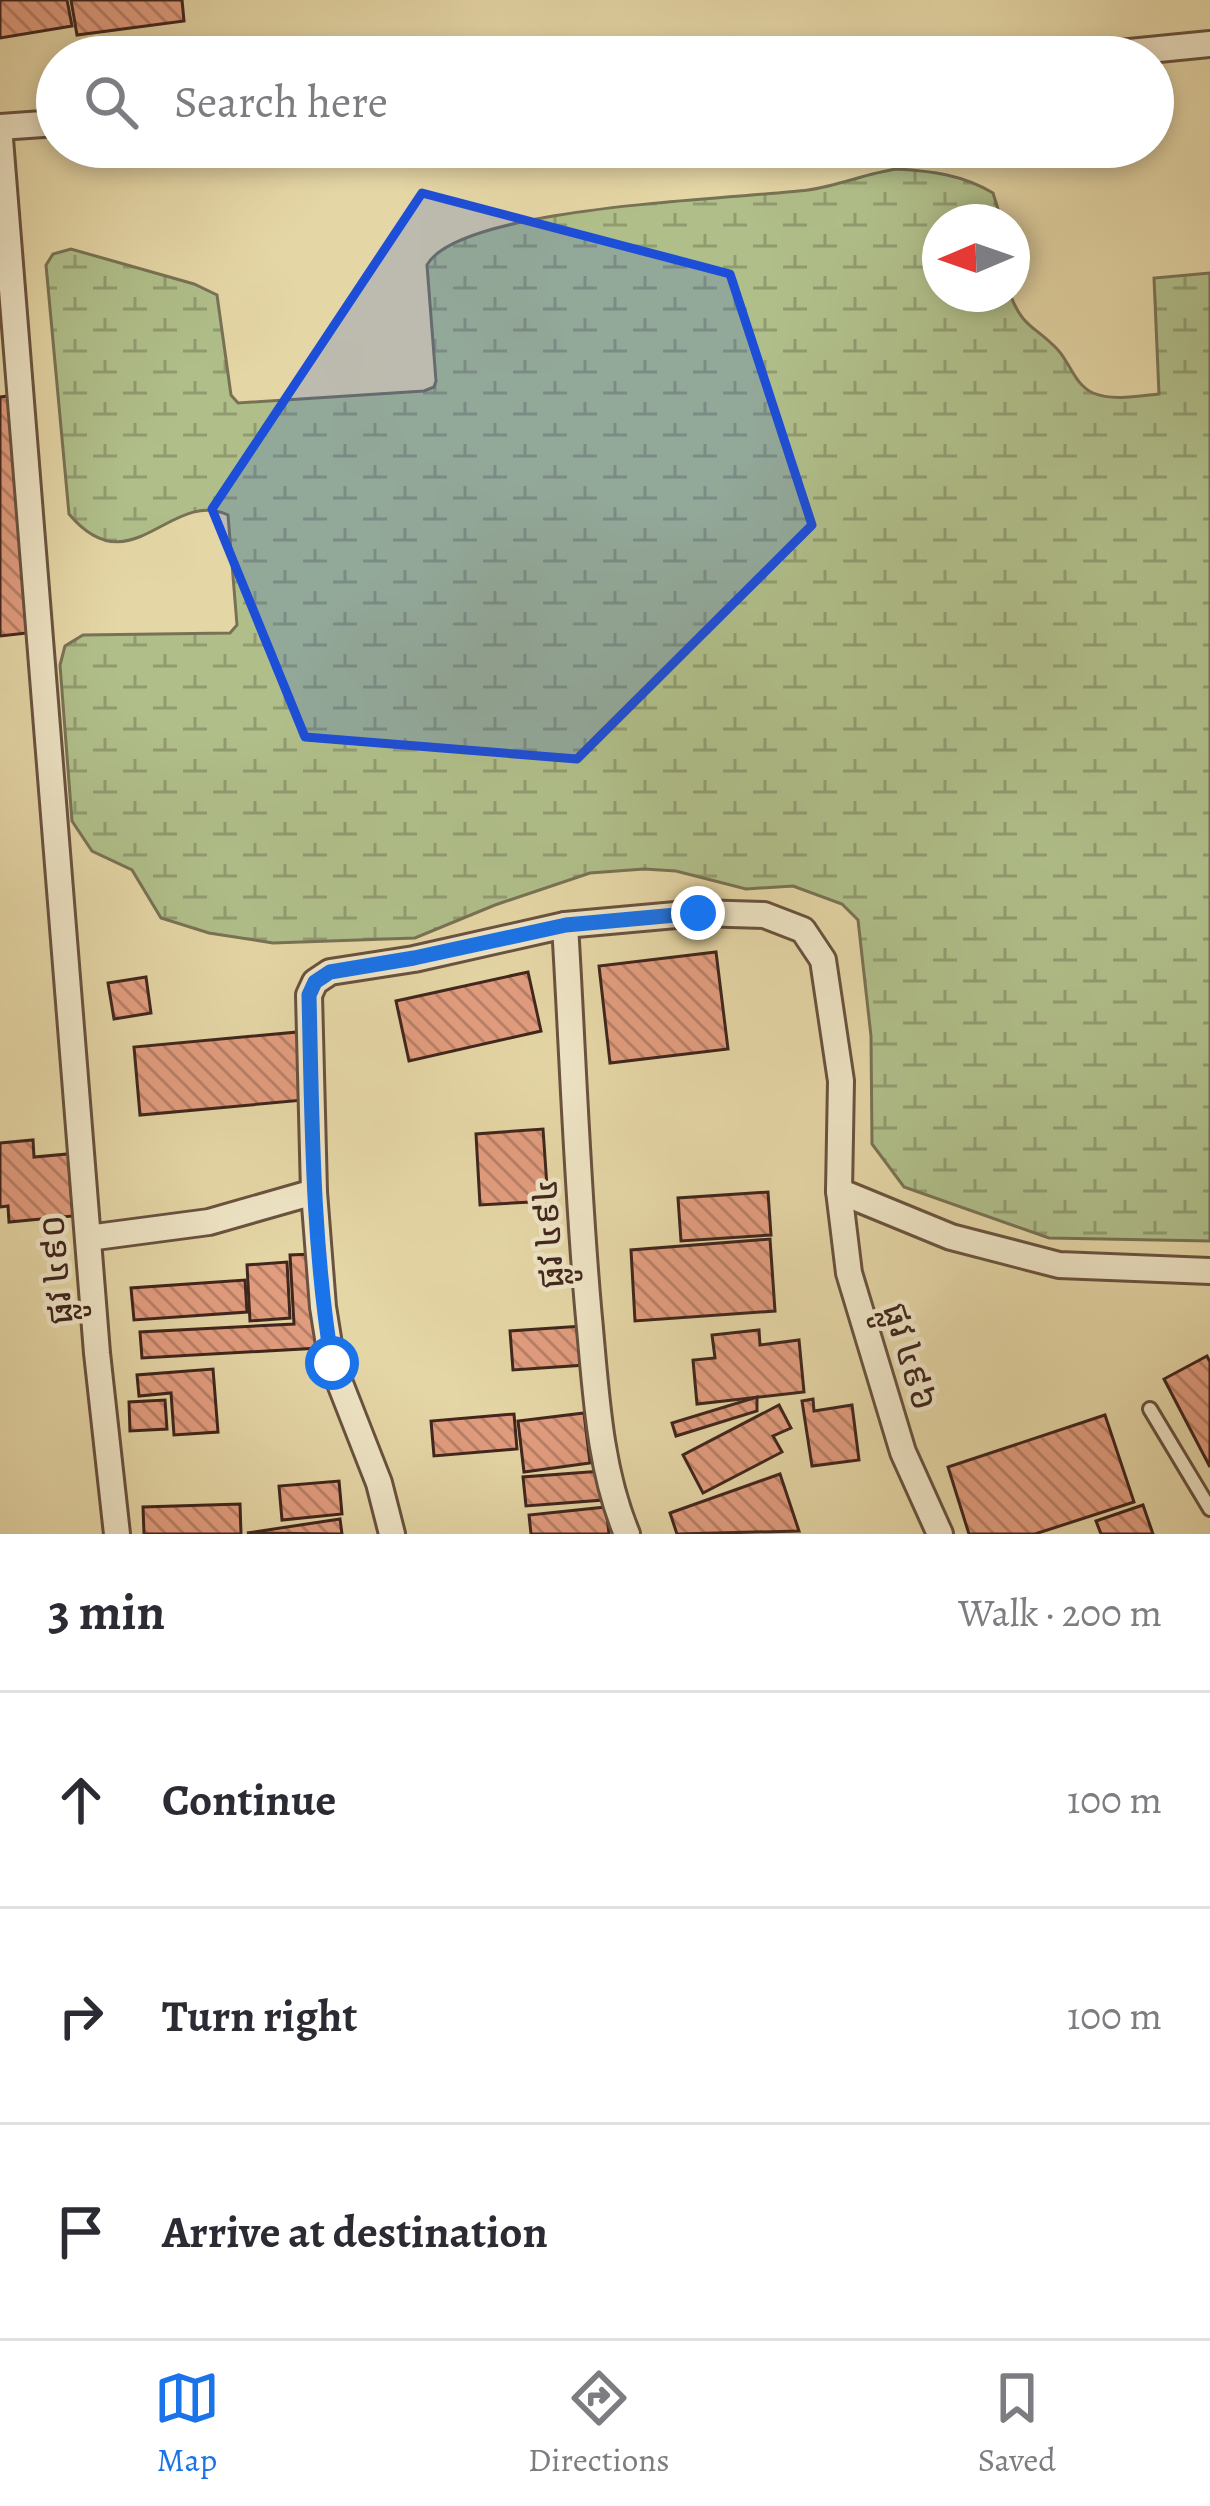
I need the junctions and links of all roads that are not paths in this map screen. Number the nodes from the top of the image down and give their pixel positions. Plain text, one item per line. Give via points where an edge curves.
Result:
1 (1210, 44) edge
2 (1174, 48) edge
3 (36, 124) edge
4 (0, 127) edge
5 (0, 139) edge
6 (566, 925) junction
7 (838, 1191) junction
8 (314, 1192) junction
9 (88, 1238) junction
10 (1210, 1270) edge
11 (1150, 1408) dead end
12 (1210, 1509) edge
13 (117, 1534) edge
14 (392, 1534) edge
15 (627, 1534) edge
16 (940, 1534) edge

1 - 2 street
3 - 4 street
5 - 9 street, ផ្លូវ ៤៩០
6 - 7 street, ផ្លូវ ៤៩៦ via 698,913 764,915 803,930 823,960 841,1081
6 - 8 street, ផ្លូវ ៤៩៦ via 330,972 315,982
6 - 15 street, ផ្លូវ ៤៩៤ via 598,1422
7 - 10 street via 950,1237 1059,1264
7 - 16 street, ផ្លូវ ៤៩៦ via 848,1273 903,1452
8 - 9 street via 209,1222
8 - 14 street via 332,1363
9 - 13 street, ផ្លូវ ៤៩០
11 - 12 lane

